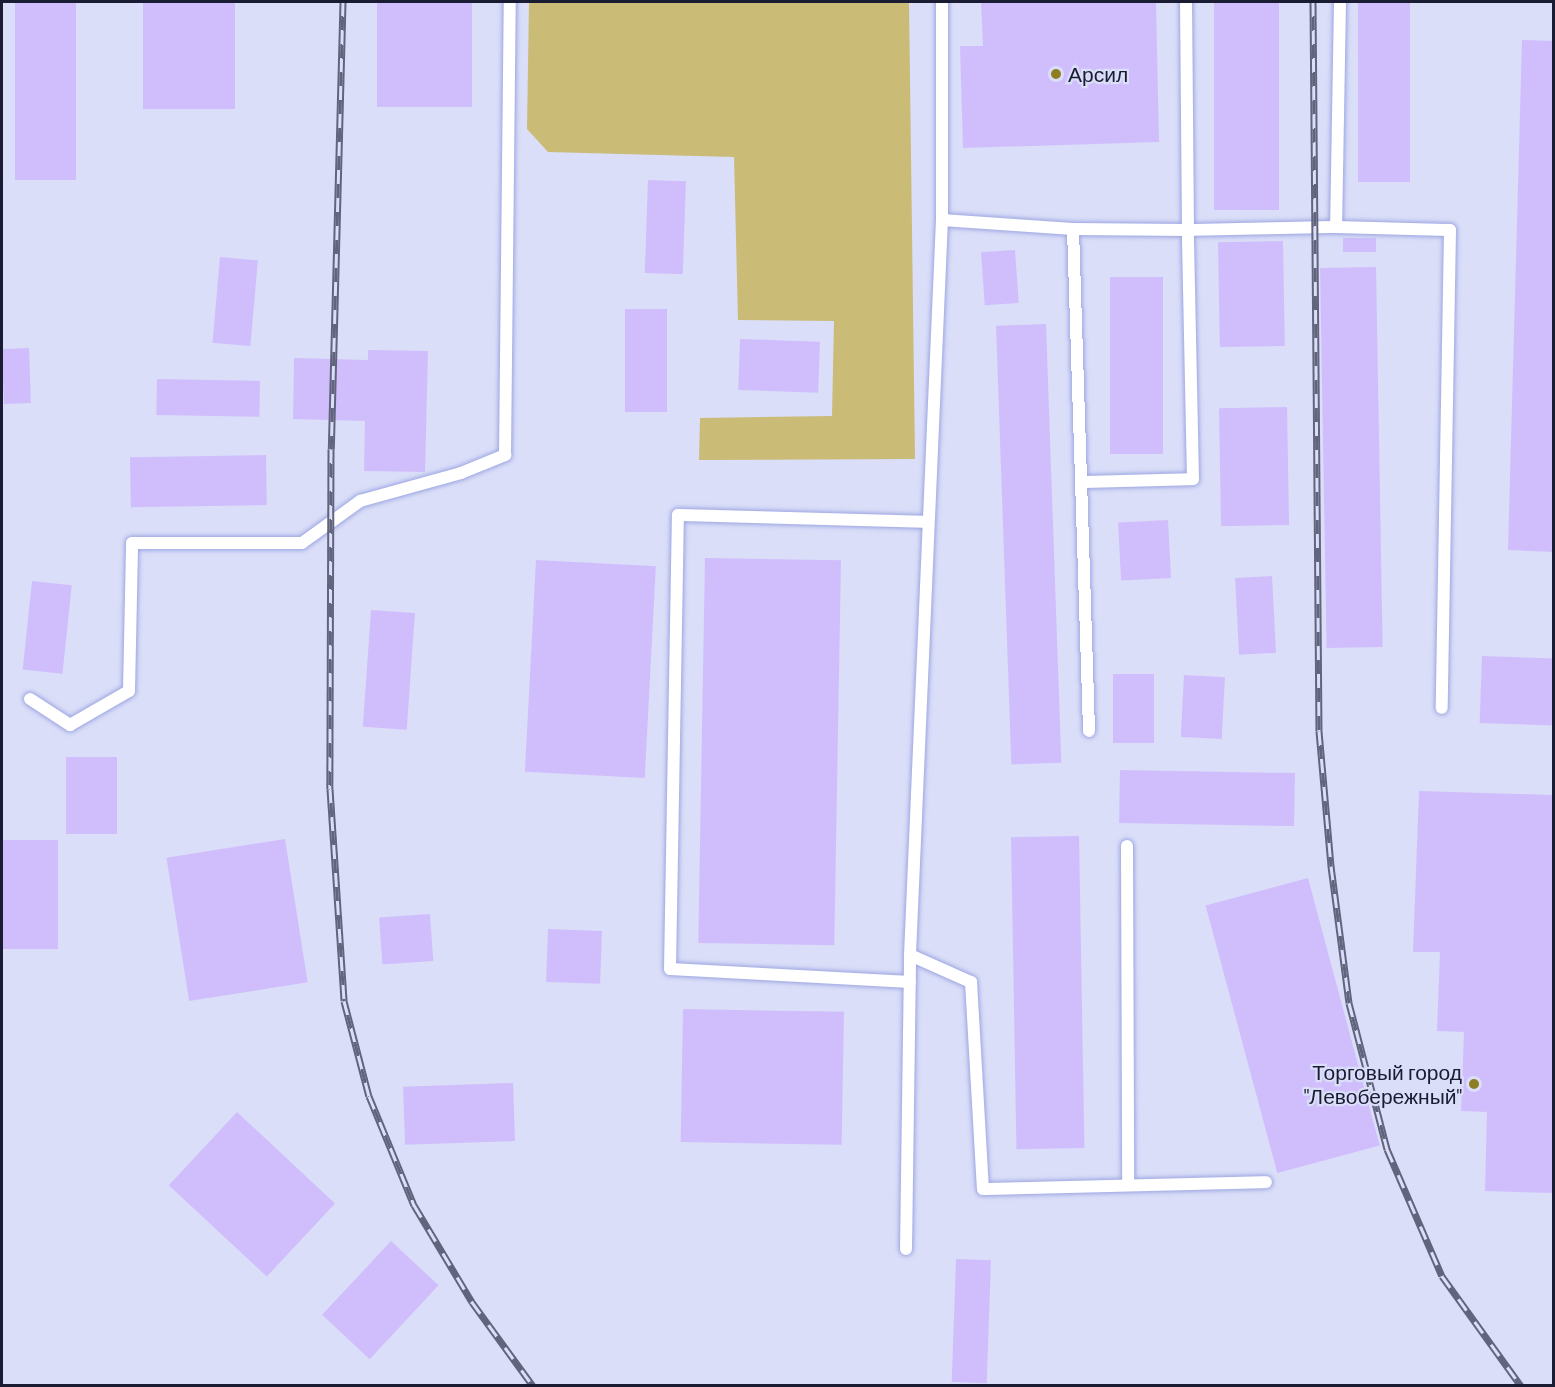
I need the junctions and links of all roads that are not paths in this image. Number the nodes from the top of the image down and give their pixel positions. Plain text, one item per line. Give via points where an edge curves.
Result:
1 (510, 2) edge
2 (942, 2) edge
3 (1186, 2) edge
4 (1340, 2) edge
5 (942, 220) junction
6 (1336, 226) junction
7 (1073, 228) junction
8 (1188, 230) junction
9 (1081, 482) junction
10 (926, 522) junction
11 (30, 699) dead end
12 (1442, 708) dead end
13 (1089, 731) dead end
14 (1127, 846) dead end
15 (910, 955) junction
16 (910, 982) junction
17 (1266, 1182) dead end
18 (1128, 1185) junction
19 (906, 1249) dead end

1 - 11 lane via 505,455 461,473 360,501 302,543 132,543 129,691 70,725
2 - 5 lane
3 - 8 lane
4 - 6 lane
5 - 7 lane
5 - 10 lane
6 - 8 lane
6 - 12 lane via 1450,230
7 - 8 lane
7 - 9 lane
8 - 9 lane via 1193,479
9 - 13 lane
10 - 15 lane
10 - 16 lane via 678,515 670,969
14 - 18 lane
15 - 16 lane
15 - 18 lane via 971,982 982,1189
16 - 19 lane
17 - 18 lane

